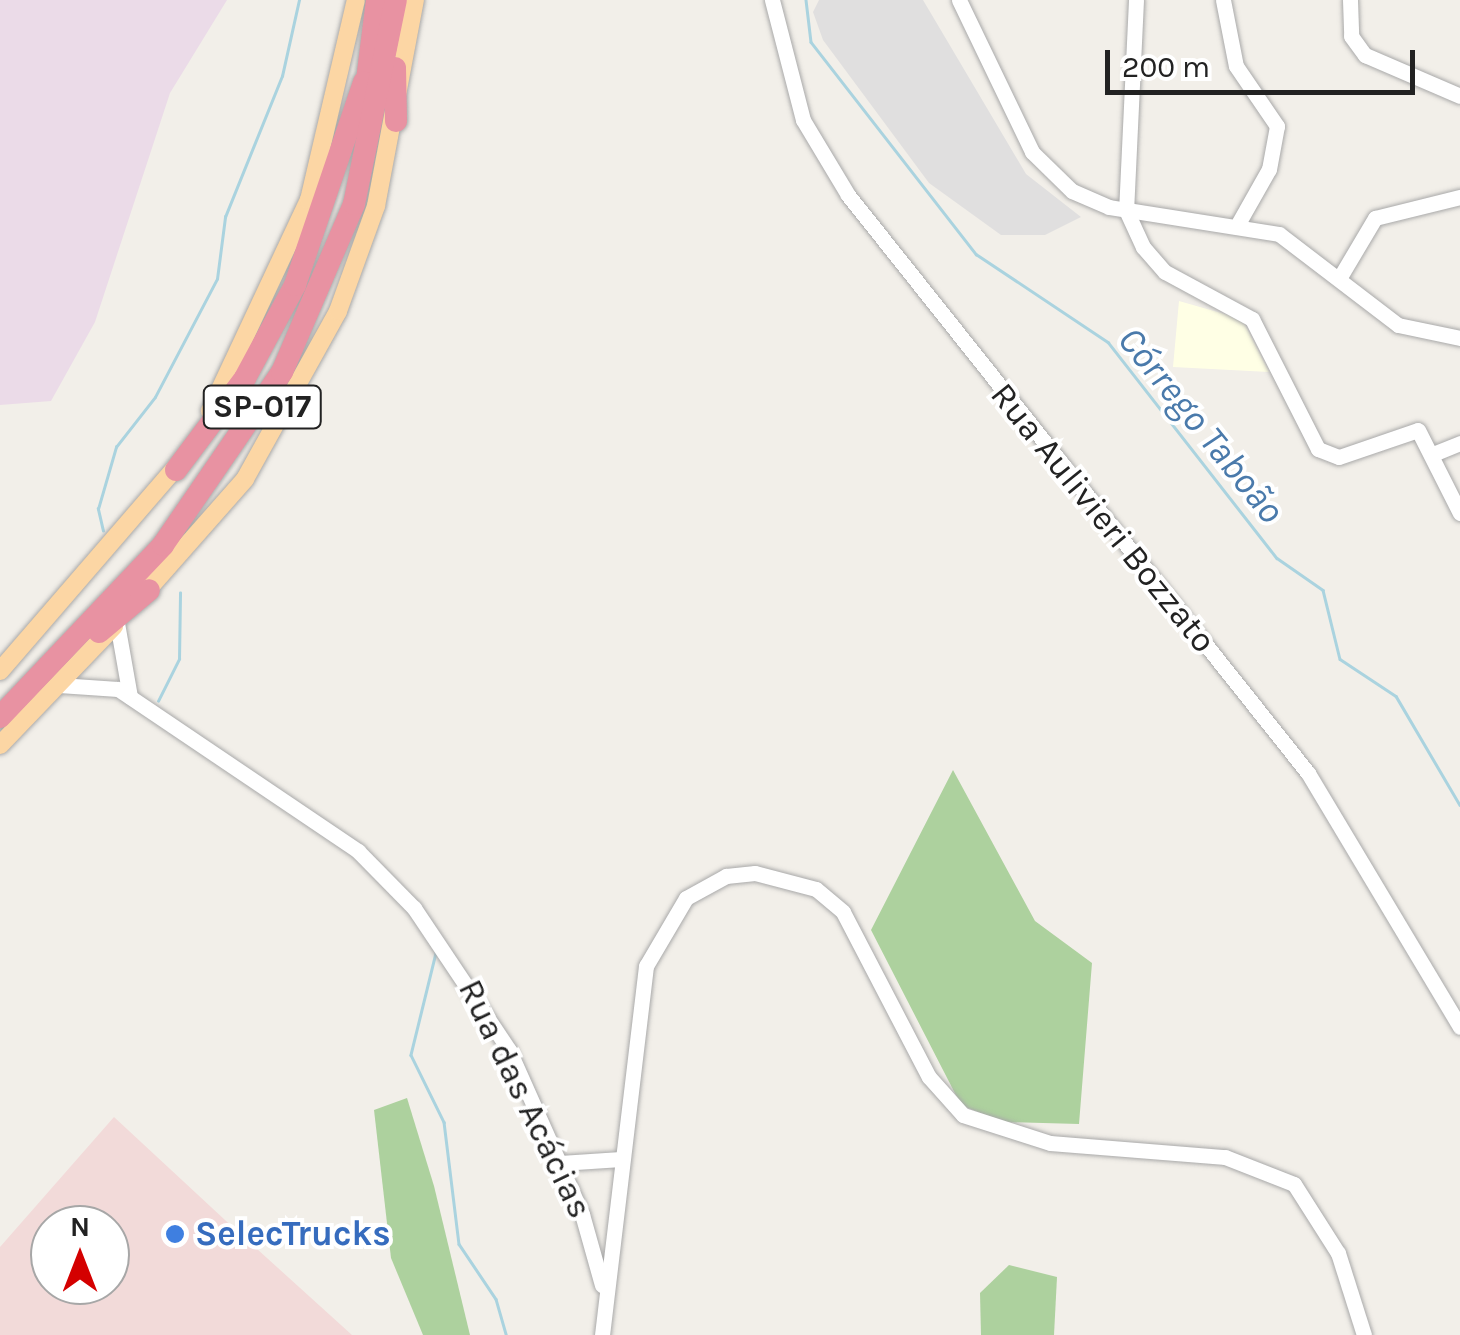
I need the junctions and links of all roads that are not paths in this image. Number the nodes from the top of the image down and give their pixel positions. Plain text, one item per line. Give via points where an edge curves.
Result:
1 (356, 0) edge
2 (377, 0) edge
3 (396, 0) edge
4 (415, 0) edge
5 (772, 0) edge
6 (958, 0) edge
7 (1136, 0) edge
8 (1223, 0) edge
9 (1350, 0) edge
10 (394, 24) junction
11 (370, 64) junction
12 (1460, 96) edge
13 (396, 121) junction
14 (1460, 197) edge
15 (1126, 210) junction
16 (1239, 222) junction
17 (1340, 277) junction
18 (1460, 338) edge
19 (1460, 442) edge
20 (1433, 454) junction
21 (176, 470) junction
22 (1460, 513) edge
23 (149, 590) junction
24 (117, 622) junction
25 (0, 671) edge
26 (58, 685) junction
27 (130, 697) junction
28 (1, 709) edge
29 (0, 745) edge
30 (1460, 1027) edge
31 (621, 1159) junction
32 (560, 1163) junction
33 (604, 1300) junction
34 (602, 1335) edge
35 (1364, 1335) edge

1 - 21 main road via 331,129 294,242
2 - 11 highway, SP-017
3 - 10 highway, SP-017
4 - 13 main road
5 - 30 street, Rua Aulivieri Bozzato via 803,120 848,194 1308,773
6 - 15 street via 1043,167 1094,203
7 - 15 street
8 - 16 street via 1236,66 1277,126 1273,159
9 - 12 street via 1351,36 1365,55
10 - 13 highway
10 - 28 highway, SP-017 via 338,253 275,385 163,545
11 - 21 highway via 295,285 244,378
11 - 28 highway, SP-017 via 337,212 245,413 172,514
13 - 23 main road via 358,259 308,372 245,479
14 - 17 street via 1375,218
15 - 16 street
15 - 20 street via 1165,272 1252,319 1318,449 1351,454 1410,428
16 - 17 street via 1300,246
17 - 18 street via 1412,332
19 - 20 street
20 - 22 street
21 - 25 main road
23 - 24 main road
23 - 28 highway
24 - 26 main road
24 - 27 street
26 - 27 street, Rua das Acácias via 96,682
26 - 29 main road
27 - 32 street, Rua das Acácias via 358,851 414,908 473,984
31 - 32 street
31 - 33 street
31 - 35 street via 639,997 656,941 705,884 755,874 816,889 843,912 929,1077 963,1114 1050,1143 1254,1164 1294,1184 1352,1283
32 - 33 street, Rua das Acácias
33 - 34 street

